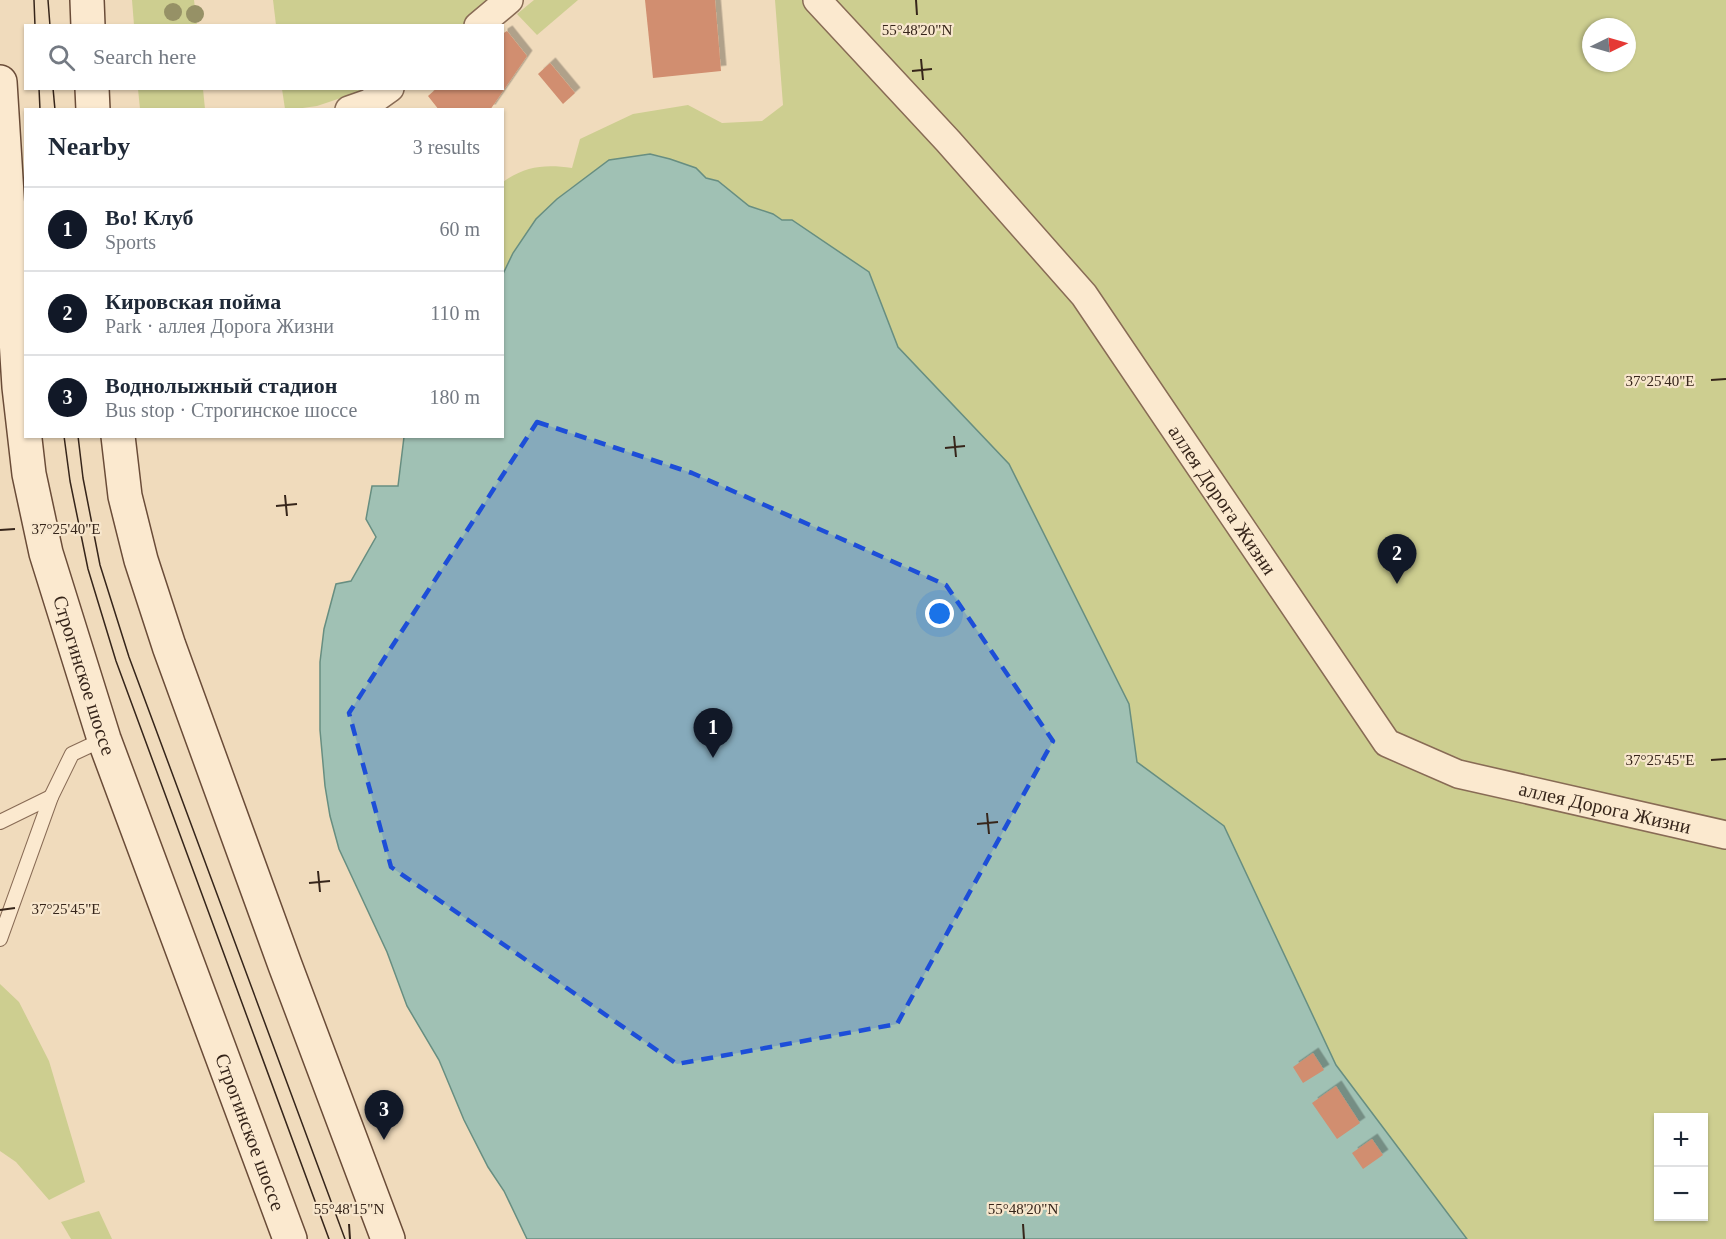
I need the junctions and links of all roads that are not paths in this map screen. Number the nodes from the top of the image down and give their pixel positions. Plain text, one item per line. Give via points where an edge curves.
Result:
1 (87, 0) edge
2 (508, 0) edge
3 (817, 0) edge
4 (88, 24) edge
5 (480, 24) edge
6 (0, 82) edge
7 (92, 90) edge
8 (387, 90) edge
9 (93, 108) edge
10 (355, 108) edge
11 (24, 430) edge
12 (25, 438) edge
13 (118, 438) edge
14 (104, 739) junction
15 (51, 797) junction
16 (0, 822) edge
17 (1726, 835) edge
18 (0, 939) edge
19 (290, 1239) edge
20 (388, 1239) edge

1 - 4 main road
2 - 5 street
3 - 17 street, аллея Дорога Жизни via 1084,295 1387,742 1458,774
6 - 11 main road, Строгинское шоссе
7 - 9 main road
8 - 10 street
12 - 14 main road, Строгинское шоссе via 45,553
13 - 20 main road via 125,496 169,646
14 - 15 lane via 72,754
14 - 19 main road, Строгинское шоссе
15 - 16 lane
15 - 18 lane

